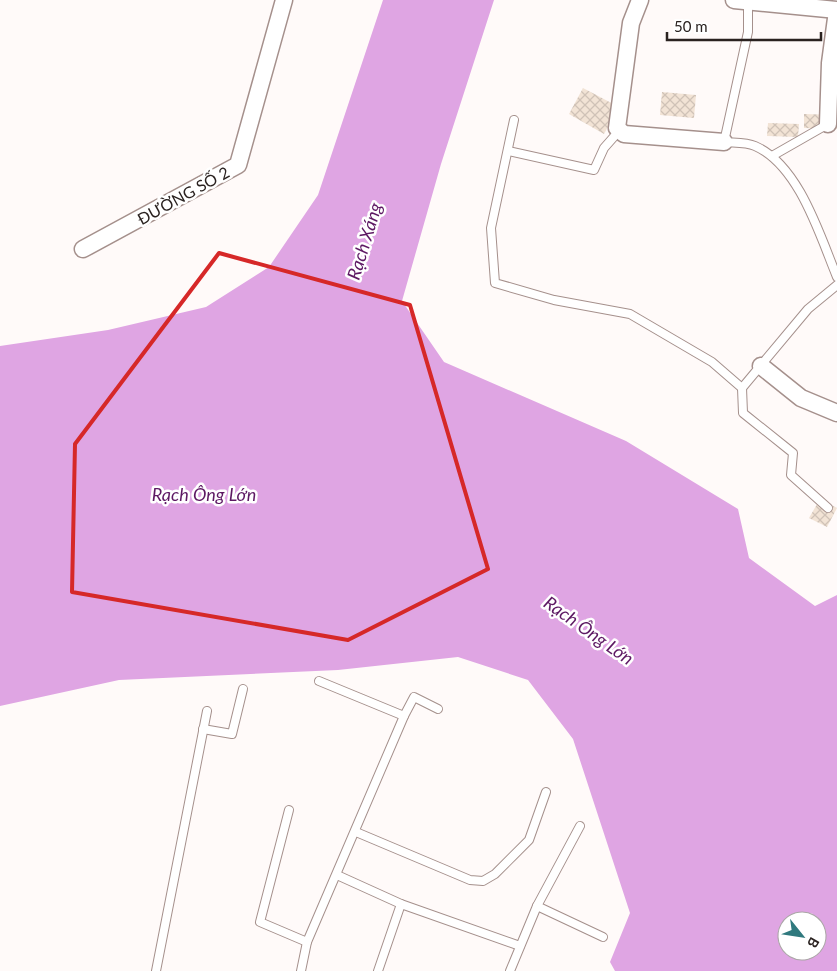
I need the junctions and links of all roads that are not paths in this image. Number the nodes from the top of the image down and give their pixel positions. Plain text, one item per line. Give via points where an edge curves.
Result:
1 (284, 0) edge
2 (640, 0) edge
3 (743, 1) edge
4 (837, 11) edge
5 (514, 120) dead end
6 (828, 124) joint
7 (619, 131) junction
8 (724, 142) junction
9 (508, 151) junction
10 (772, 156) junction
11 (83, 249) dead end
12 (837, 277) edge
13 (837, 285) edge
14 (761, 366) junction
15 (742, 388) junction
16 (837, 413) edge
17 (828, 508) dead end
18 (319, 681) dead end
19 (243, 689) dead end
20 (438, 709) dead end
21 (207, 711) dead end
22 (404, 716) junction
23 (203, 729) junction
24 (546, 792) dead end
25 (289, 810) dead end
26 (580, 826) dead end
27 (356, 832) junction
28 (337, 875) junction
29 (401, 904) junction
30 (537, 906) junction
31 (603, 938) dead end
32 (307, 942) junction
33 (520, 946) junction
34 (156, 971) edge
35 (301, 971) edge
36 (378, 971) edge
37 (510, 971) edge

1 - 11 street, ĐƯỜNG SỐ 2 via 238,165
2 - 7 street via 631,23
3 - 4 street
3 - 8 lane via 748,32
4 - 6 street via 830,63
5 - 9 lane
6 - 10 lane
7 - 8 street
7 - 9 lane via 604,148 594,170
8 - 10 lane via 753,145
9 - 15 lane via 491,228 495,283 554,300 630,314 712,362
10 - 12 lane via 804,197
13 - 14 lane via 808,308
14 - 15 lane
14 - 16 street via 801,398
15 - 17 lane via 744,413 793,453 791,475
18 - 22 lane
19 - 23 lane via 232,734
20 - 22 lane via 414,698
21 - 23 lane
22 - 27 lane
23 - 34 lane
24 - 27 lane via 529,840 495,874 483,881 470,880
25 - 32 lane via 260,922
26 - 30 lane
27 - 28 lane
28 - 29 lane
28 - 32 lane
29 - 33 lane
29 - 36 lane
30 - 31 lane
30 - 33 lane
32 - 35 lane
33 - 37 lane

